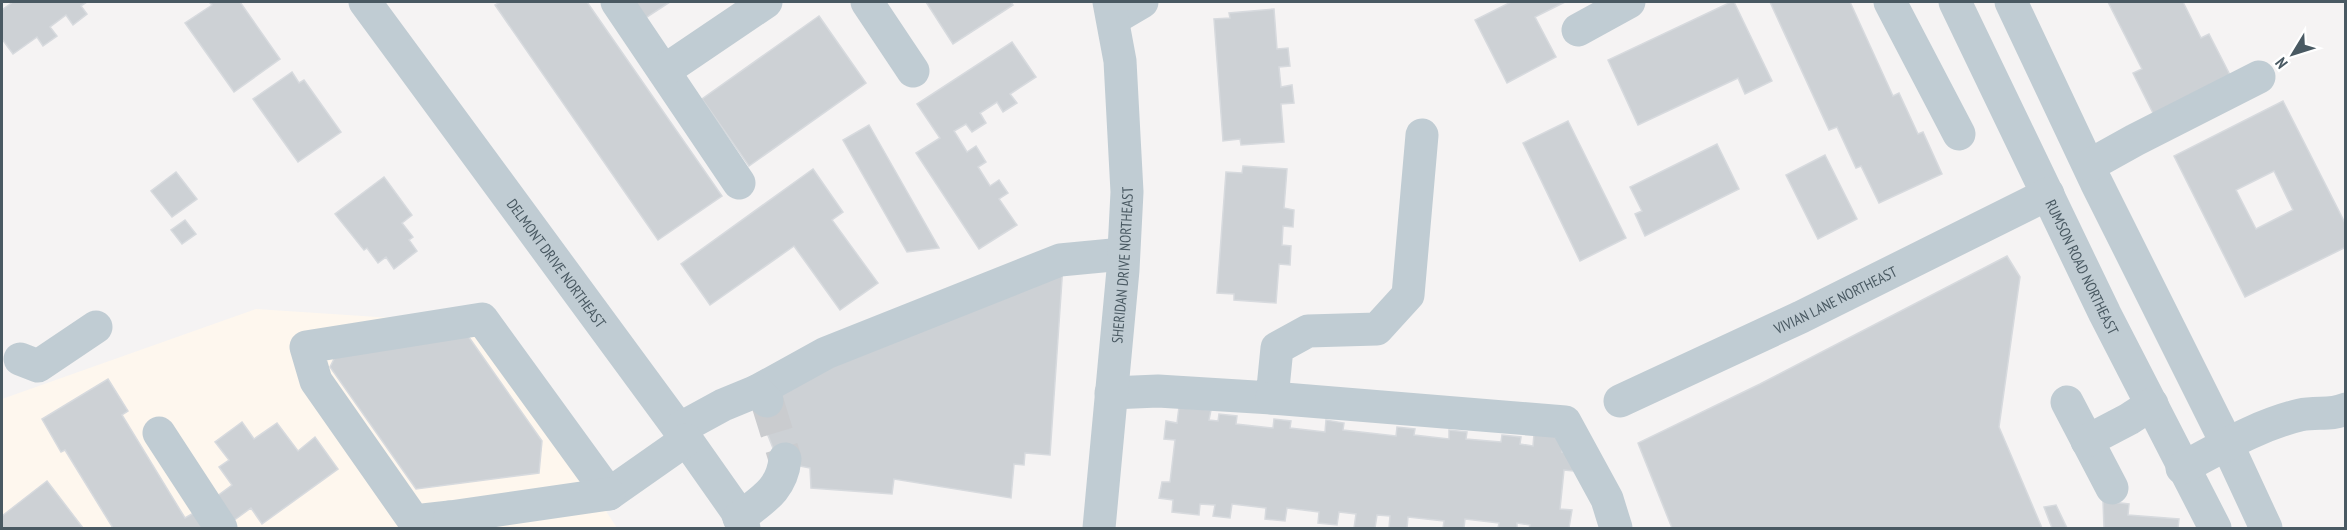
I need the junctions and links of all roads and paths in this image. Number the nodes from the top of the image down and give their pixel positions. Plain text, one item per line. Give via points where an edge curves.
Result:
1 (365, 2) edge
2 (617, 2) edge
3 (766, 2) edge
4 (867, 2) edge
5 (1142, 2) edge
6 (1629, 2) edge
7 (1890, 2) edge
8 (1955, 2) edge
9 (2011, 2) edge
10 (1111, 10) edge
11 (1578, 30) dead end
12 (664, 71) junction
13 (913, 71) dead end
14 (2259, 77) dead end
15 (1959, 134) dead end
16 (1422, 135) dead end
17 (2090, 165) junction
18 (739, 183) dead end
19 (2048, 194) junction
20 (1123, 254) junction
21 (2151, 291) junction
22 (2105, 314) junction
23 (96, 327) dead end
24 (20, 359) dead end
25 (1111, 393) junction
26 (1272, 398) junction
27 (1620, 401) dead end
28 (2067, 402) dead end
29 (2152, 404) junction
30 (2346, 409) edge
31 (159, 433) dead end
32 (682, 435) junction
33 (2087, 441) junction
34 (2227, 444) junction
35 (785, 459) tunnel mouth
36 (2182, 468) junction
37 (2112, 488) dead end
38 (609, 494) junction
39 (452, 523) edge
40 (741, 523) edge
41 (221, 528) edge
42 (1099, 528) edge
43 (1616, 528) edge
44 (2215, 528) edge
45 (2266, 528) edge

1 - 32 street, DELMONT DRIVE NORTHEAST
2 - 12 street
3 - 12 street
4 - 13 street
5 - 10 street
6 - 11 street
7 - 15 street
8 - 19 street, RUMSON ROAD NORTHEAST
9 - 17 street
10 - 20 street, SHERIDAN DRIVE NORTHEAST via 1120,61 1127,192
12 - 18 street
14 - 17 street
16 - 26 street via 1408,294 1377,329 1308,331 1277,348
17 - 21 street
19 - 22 street, RUMSON ROAD NORTHEAST
19 - 27 street, VIVIAN LANE NORTHEAST via 1812,312
20 - 25 street, SHERIDAN DRIVE NORTHEAST
20 - 32 street via 1060,260 826,353 762,396 723,405
21 - 22 street
21 - 34 street
22 - 29 street, RUMSON ROAD NORTHEAST
23 - 24 street via 38,366
25 - 26 street via 1158,391
25 - 42 street, SHERIDAN DRIVE NORTHEAST
26 - 43 street via 1565,422 1607,499
28 - 33 street
29 - 33 street
29 - 36 street, RUMSON ROAD NORTHEAST
30 - 34 street via 2302,414
31 - 41 street
32 - 38 street
32 - 40 street, DELMONT DRIVE NORTHEAST via 736,510
33 - 37 street
34 - 36 street
34 - 45 street
35 - 40 street via 783,476
36 - 44 street, RUMSON ROAD NORTHEAST
38 - 39 street
38 - 39 street via 482,319 306,347 316,381 414,521

